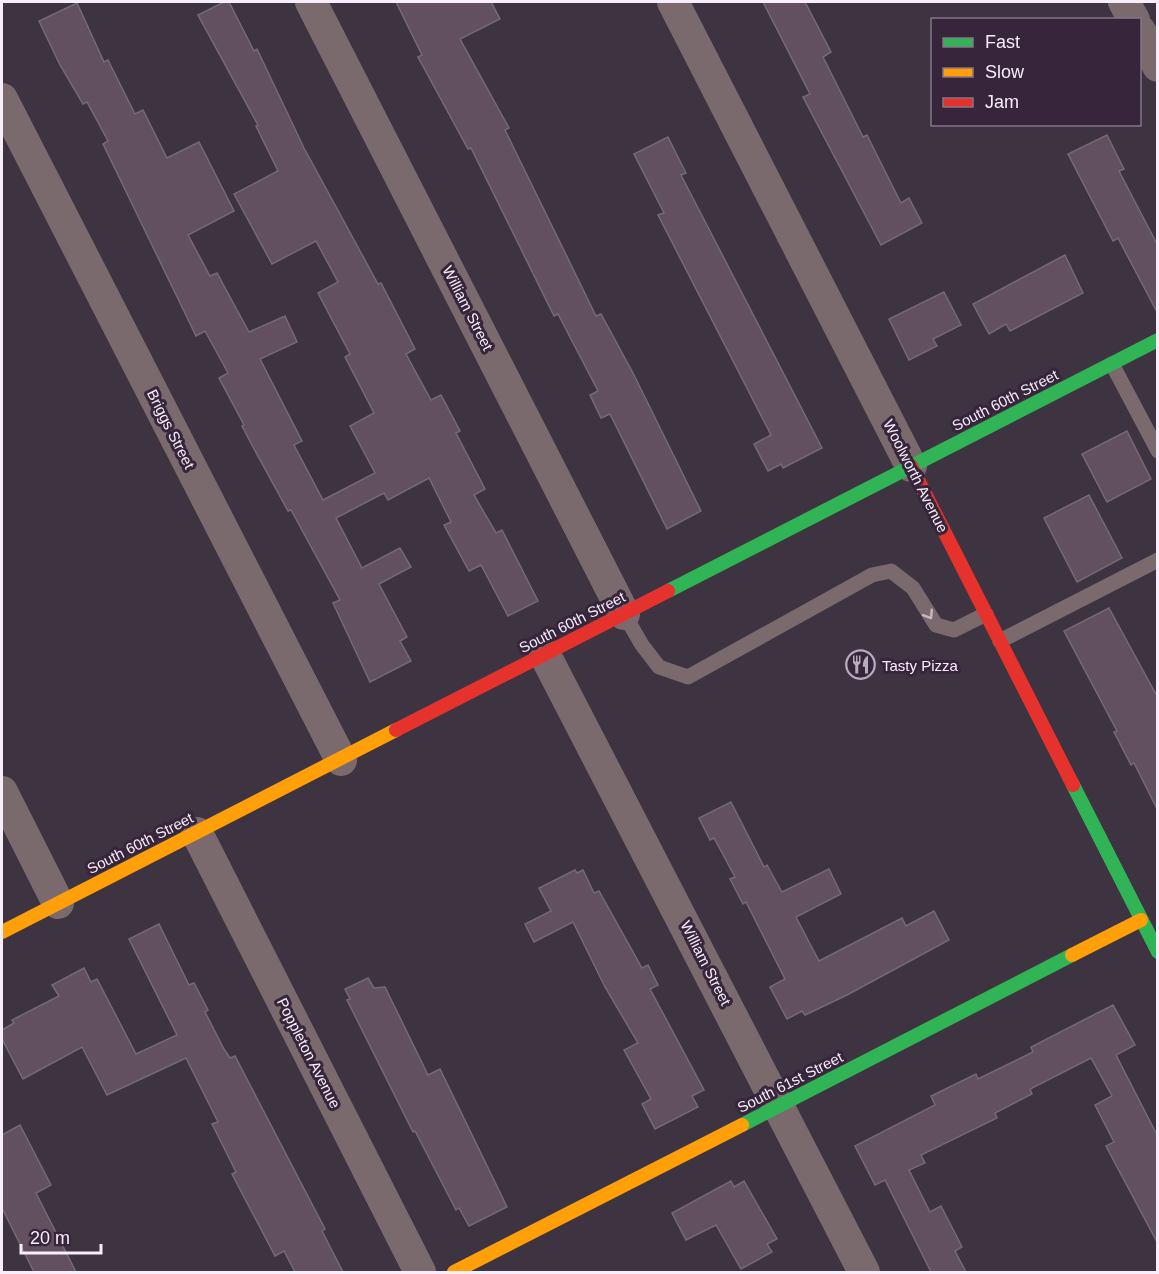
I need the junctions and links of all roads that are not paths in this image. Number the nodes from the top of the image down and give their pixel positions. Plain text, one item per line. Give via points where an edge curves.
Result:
1 (311, 2) edge
2 (673, 2) edge
3 (1124, 2) edge
4 (1133, 18) edge
5 (1141, 33) edge
6 (1158, 66) edge
7 (2, 99) edge
8 (1158, 340) edge
9 (1112, 364) junction
10 (1158, 451) edge
11 (911, 466) junction
12 (1158, 560) edge
13 (624, 614) junction
14 (986, 614) junction
15 (1000, 641) junction
16 (545, 655) junction
17 (340, 760) junction
18 (2, 792) edge
19 (197, 833) junction
20 (58, 903) junction
21 (1141, 920) junction
22 (2, 932) edge
23 (1158, 951) edge
24 (780, 1106) junction
25 (420, 1272) edge
26 (454, 1272) edge
27 (864, 1272) edge

1 - 13 street, William Street
2 - 11 street, Woolworth Avenue
3 - 4 street
5 - 6 street
7 - 17 street, Briggs Street
8 - 9 street, South 60th Street
9 - 10 lane
9 - 11 street, South 60th Street
11 - 13 street, South 60th Street
11 - 14 street, Woolworth Avenue
12 - 15 lane
13 -> 14 lane via 659,667 687,677 872,575 891,571 913,588 936,625 954,630
13 - 16 street, South 60th Street
14 - 15 street, Woolworth Avenue
15 - 21 street, Woolworth Avenue
16 - 17 street, South 60th Street
16 - 24 street, William Street
17 - 19 street, South 60th Street
18 - 20 street
19 - 20 street, South 60th Street
19 - 25 street, Poppleton Avenue
20 - 22 street, South 60th Street
21 - 23 street, Woolworth Avenue
21 - 24 street, South 61st Street
24 - 26 street, South 61st Street
24 - 27 street, William Street

